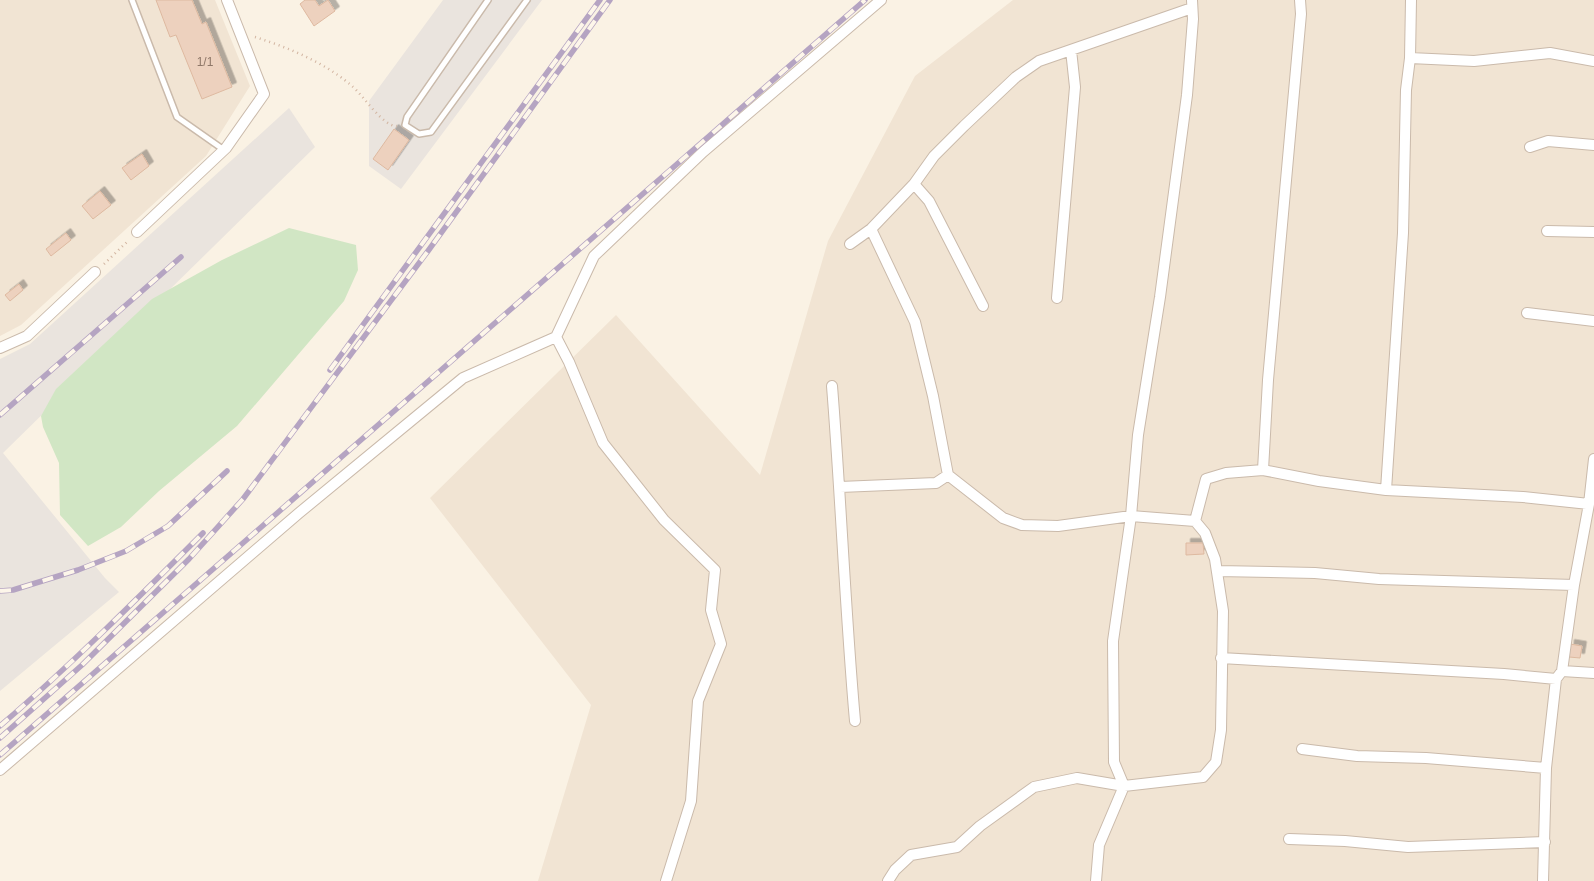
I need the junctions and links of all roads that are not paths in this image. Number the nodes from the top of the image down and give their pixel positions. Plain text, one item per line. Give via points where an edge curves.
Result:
1 (132, 0) edge
2 (227, 0) edge
3 (488, 0) edge
4 (527, 0) edge
5 (881, 0) edge
6 (1300, 0) edge
7 (1411, 0) edge
8 (1192, 4) edge
9 (1071, 50) junction
10 (1410, 58) junction
11 (1594, 61) edge
12 (1594, 144) edge
13 (1530, 147) dead end
14 (224, 151) junction
15 (914, 184) junction
16 (871, 229) junction
17 (1547, 231) dead end
18 (137, 232) road end
19 (1594, 232) edge
20 (850, 244) dead end
21 (95, 272) road end
22 (1056, 298) dead end
23 (983, 306) dead end
24 (1528, 313) dead end
25 (1594, 321) edge
26 (556, 337) junction
27 (0, 348) edge
28 (832, 386) dead end
29 (1594, 459) edge
30 (1263, 470) junction
31 (948, 475) junction
32 (840, 487) junction
33 (1386, 490) junction
34 (1589, 504) junction
35 (1131, 516) junction
36 (1195, 521) junction
37 (1217, 571) junction
38 (1574, 585) junction
39 (1221, 658) junction
40 (1562, 670) junction
41 (1594, 673) edge
42 (1556, 679) junction
43 (856, 721) dead end
44 (1302, 749) dead end
45 (1546, 768) junction
46 (0, 770) edge
47 (1124, 786) junction
48 (1289, 839) dead end
49 (1545, 842) junction
50 (666, 881) edge
51 (888, 881) edge
52 (1096, 881) edge
53 (1543, 881) edge

1 - 14 lane via 177,117
2 - 14 street via 264,94
3 - 4 lane via 407,117 405,126 418,134 431,132
5 - 26 street via 703,152 594,256
6 - 30 street
7 - 10 street
8 - 9 street
8 - 35 street via 1187,95 1138,435
9 - 15 street via 1039,60 1016,77 934,156
9 - 22 street via 1074,87
10 - 11 street via 1474,61 1550,53
10 - 33 street via 1406,90 1403,233
12 - 13 street via 1548,141
14 - 18 street
15 - 16 street
15 - 23 street via 929,201
16 - 20 street
16 - 31 street via 915,322
17 - 19 street
21 - 27 street via 27,336
24 - 25 street
26 - 46 street via 463,378 284,526
26 - 50 street via 603,443 664,520 715,570 711,610 721,644 698,701 691,801
28 - 32 street
29 - 34 street
30 - 33 street
30 - 36 street via 1226,473 1206,479
31 - 32 street via 936,483
31 - 35 street via 1003,518 1022,525 1058,526
32 - 43 street via 847,627
33 - 34 street
34 - 38 street
35 - 36 street
35 - 47 street via 1113,641 1114,762
36 - 37 street via 1205,533
37 - 38 street via 1314,573 1378,580
37 - 39 street via 1222,611
38 - 40 street
39 - 42 street
39 - 47 street via 1221,730 1216,762 1203,777
40 - 41 street
40 - 42 street
42 - 45 street
44 - 45 street via 1357,756
45 - 49 street
47 - 51 street via 1077,778 1034,787 957,847 910,855
47 - 52 street via 1099,845
48 - 49 street via 1408,847
49 - 53 street

